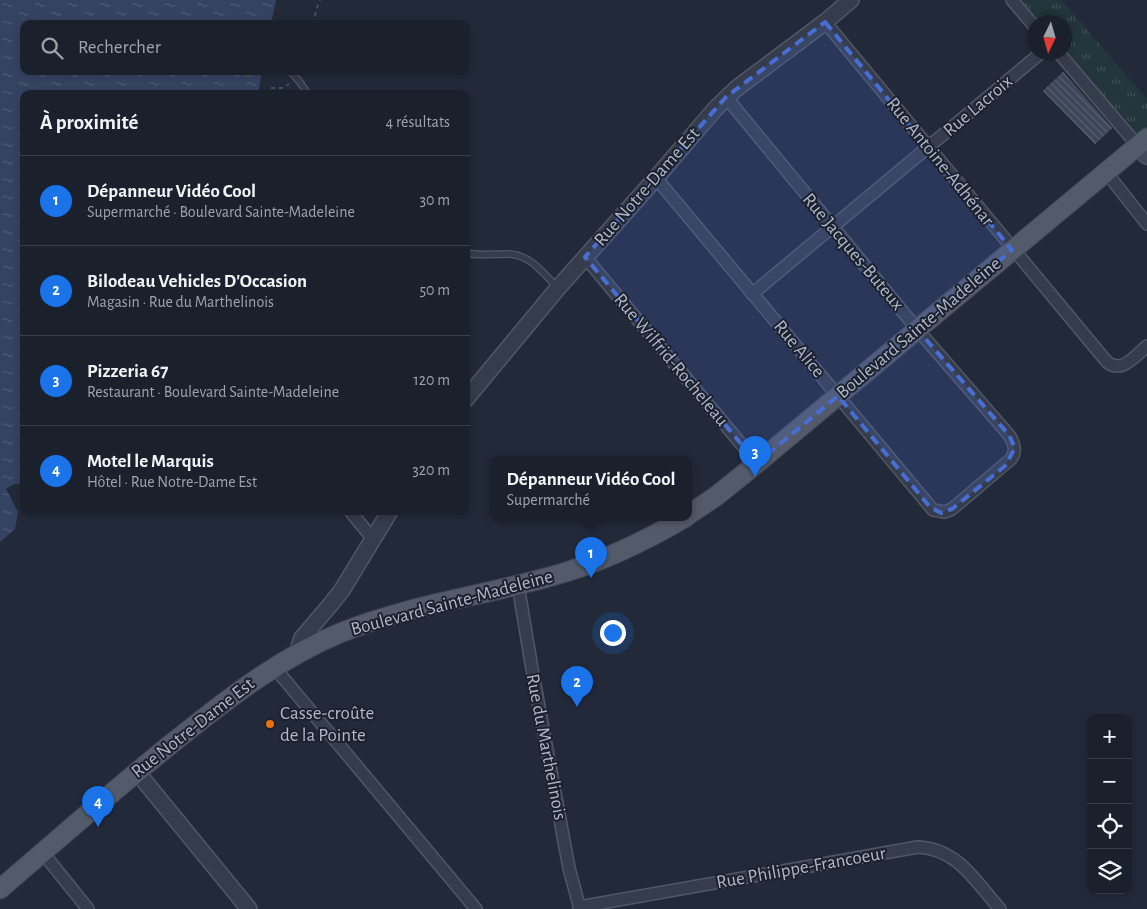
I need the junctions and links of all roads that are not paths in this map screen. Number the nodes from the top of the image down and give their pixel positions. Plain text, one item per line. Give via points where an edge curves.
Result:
1 (851, 0) edge
2 (1012, 0) edge
3 (1027, 18) edge
4 (825, 22) junction
5 (1032, 60) edge
6 (1065, 60) edge
7 (293, 75) edge
8 (305, 90) edge
9 (726, 98) junction
10 (929, 146) junction
11 (1144, 147) edge
12 (1106, 172) junction
13 (656, 178) junction
14 (1147, 224) edge
15 (832, 227) junction
16 (1012, 250) junction
17 (470, 254) edge
18 (585, 257) junction
19 (558, 288) junction
20 (752, 294) junction
21 (917, 329) junction
22 (1147, 346) edge
23 (470, 394) edge
24 (838, 396) junction
25 (1014, 454) joint
26 (757, 462) junction
27 (692, 513) edge
28 (353, 515) edge
29 (388, 515) edge
30 (678, 521) edge
31 (373, 539) junction
32 (518, 585) junction
33 (297, 654) junction
34 (274, 667) junction
35 (136, 772) junction
36 (43, 853) junction
37 (0, 889) edge
38 (579, 908) edge
39 (88, 909) edge
40 (249, 909) edge
41 (476, 909) edge
42 (1000, 909) edge

1 - 4 street, Rue Notre-Dame Est
2 - 3 street
4 - 9 street, Rue Notre-Dame Est
4 - 10 street, Rue Antoine-Adhénar
5 - 10 street, Rue Lacroix
6 - 11 street
7 - 8 lane
9 - 13 street, Rue Notre-Dame Est
9 - 15 street, Rue Jacques-Buteux
10 - 15 street, Rue Lacroix
10 - 16 street, Rue Antoine-Adhénar
11 - 12 main road, Boulevard Sainte-Madeleine
12 - 14 street
12 - 16 main road, Boulevard Sainte-Madeleine
13 - 18 street, Rue Notre-Dame Est
13 - 20 street, Rue Alice
15 - 20 street, Rue Lacroix
15 - 21 street, Rue Jacques-Buteux
16 - 21 main road, Boulevard Sainte-Madeleine
16 - 22 street, Rue Antoine-Adhénar via 1107,362 1116,367 1126,365
17 - 19 lane via 520,255
18 - 19 street, Rue Notre-Dame Est
18 - 26 street, Rue Wilfrid-Rocheleau
19 - 23 street, Rue Notre-Dame Est
20 - 24 street, Rue Alice
21 - 24 main road, Boulevard Sainte-Madeleine
21 - 25 street, Rue Jacques-Buteux via 1009,435
24 - 25 street, Rue Alice via 937,512 952,509 1005,466
24 - 26 main road, Boulevard Sainte-Madeleine
26 - 27 main road, Boulevard Sainte-Madeleine
28 - 31 street
29 - 31 street
30 - 32 main road, Boulevard Sainte-Madeleine via 605,558
31 - 33 street via 331,604 302,638
32 - 33 main road, Boulevard Sainte-Madeleine via 363,625
32 - 38 street, Rue du Marthelinois via 567,859
33 - 34 main road, Boulevard Sainte-Madeleine
34 - 35 main road, Rue Notre-Dame Est via 212,711
34 - 41 street
35 - 36 main road, Rue Notre-Dame Est
35 - 40 street
36 - 37 main road, Rue Notre-Dame Est
36 - 39 street
38 - 42 street, Rue Philippe-Francoeur via 918,847 940,851 955,860

